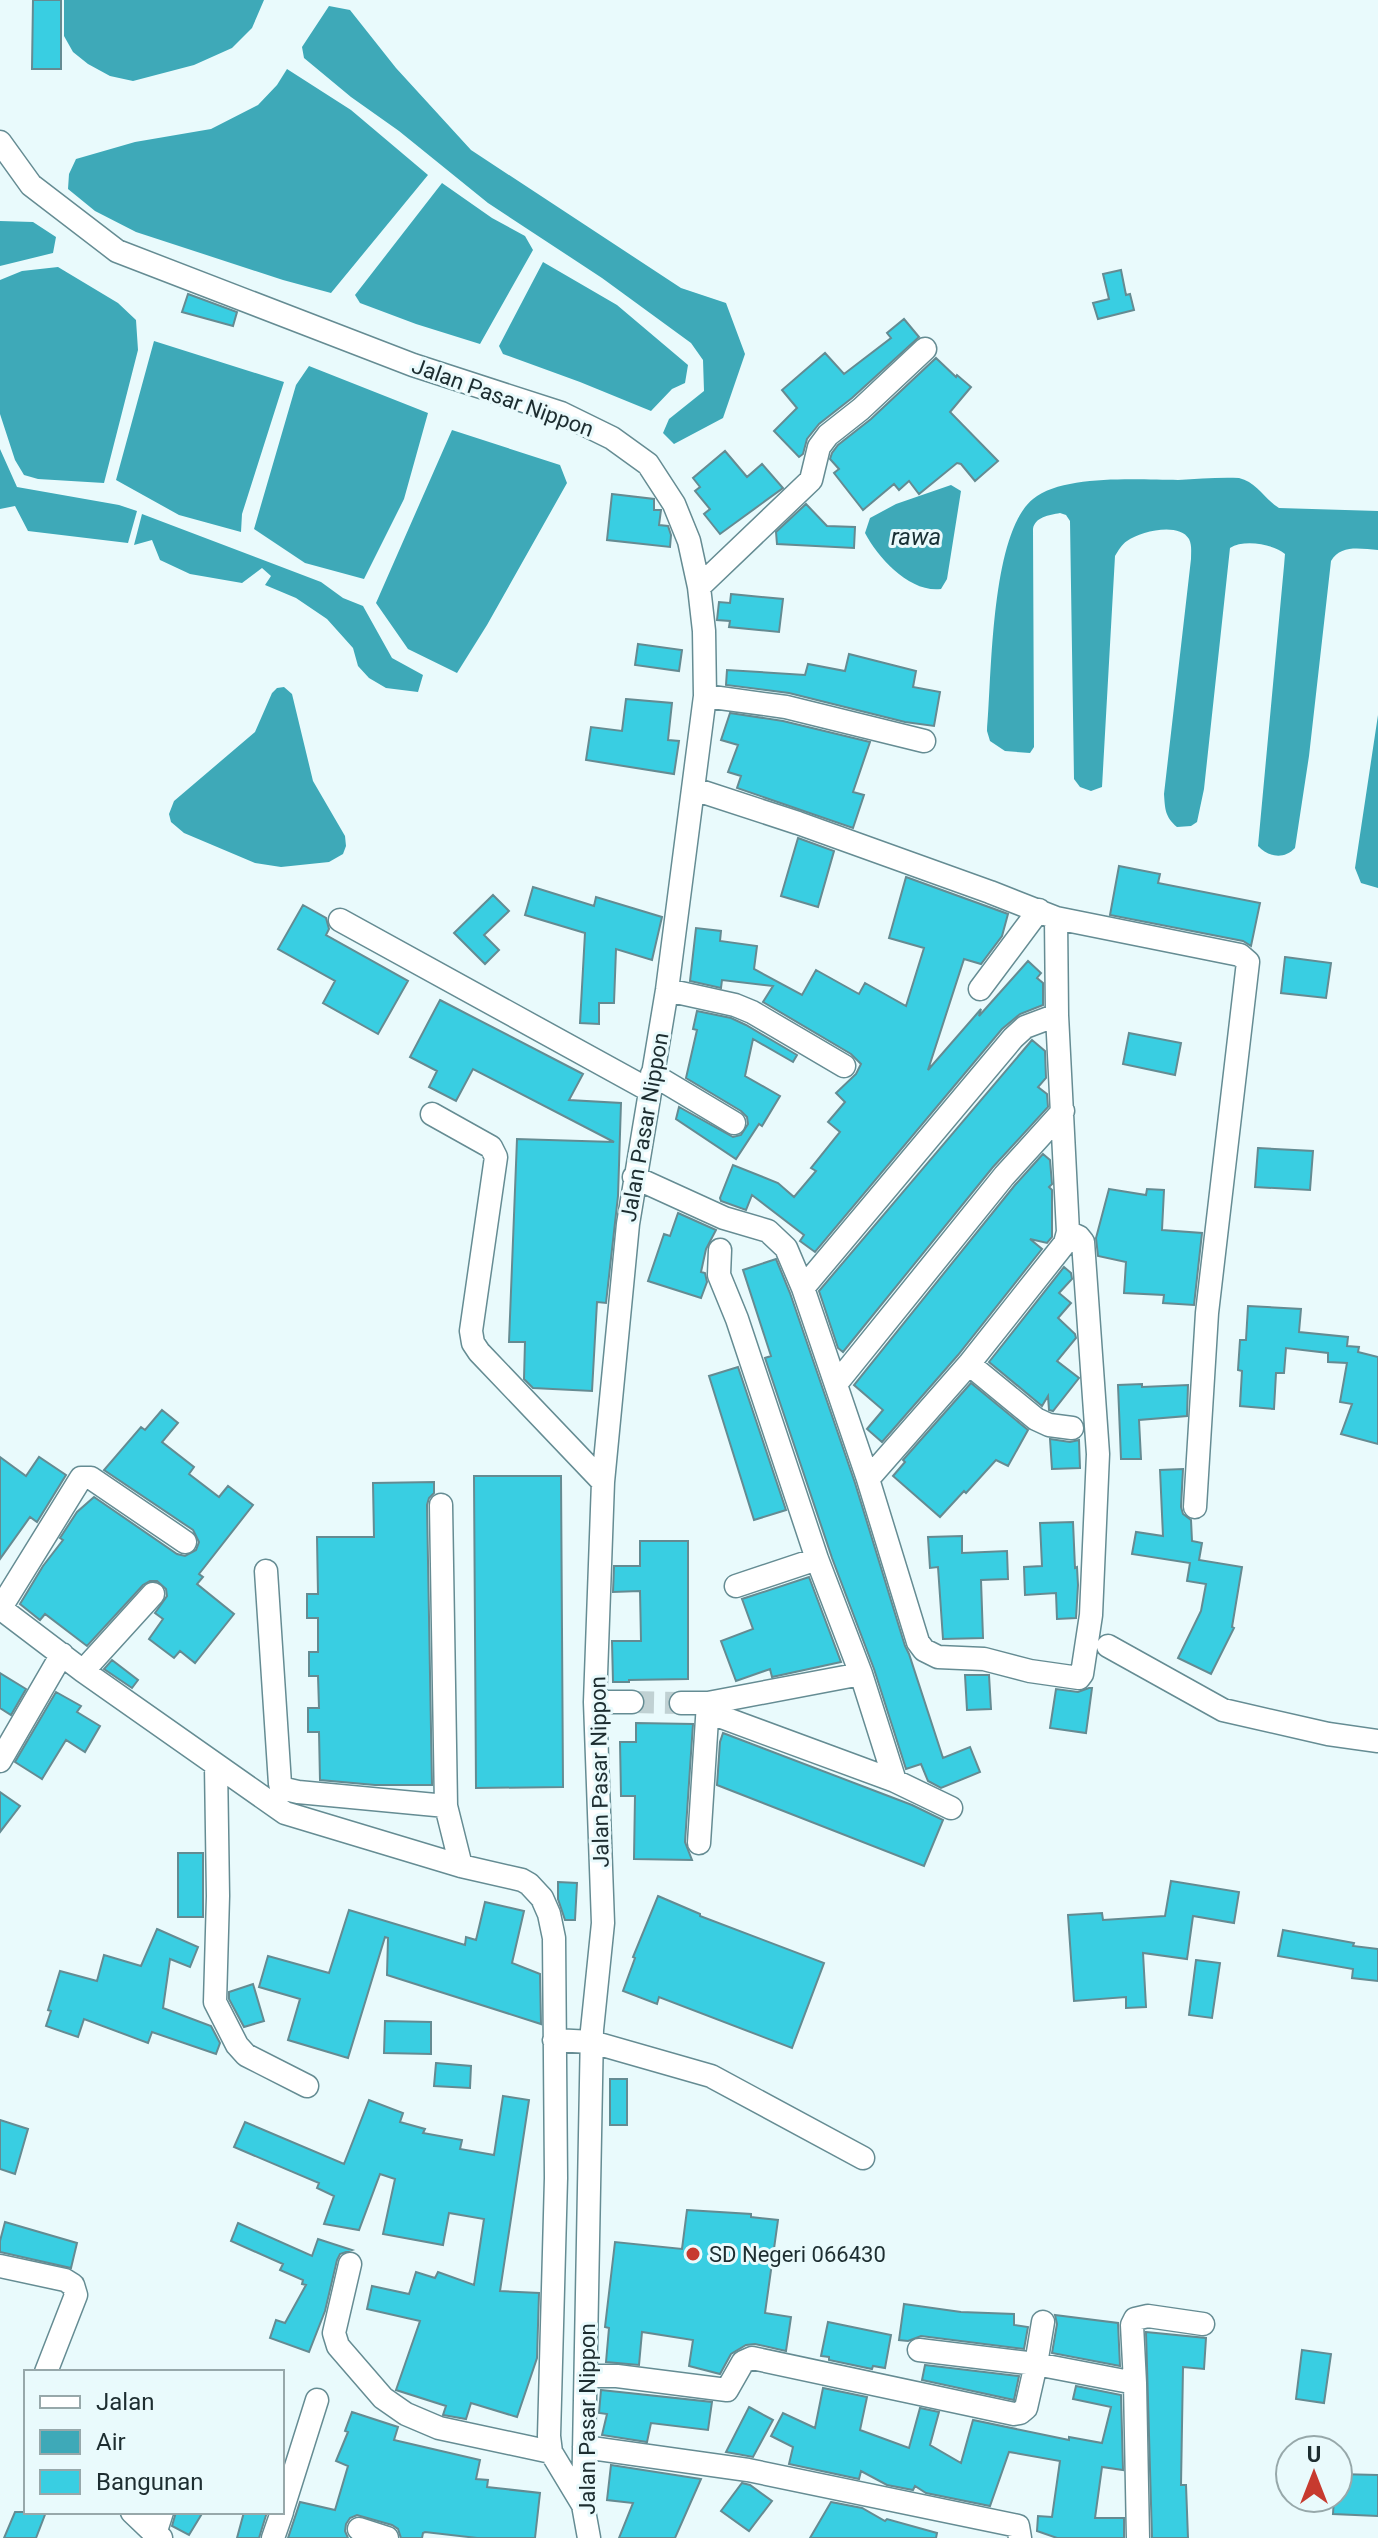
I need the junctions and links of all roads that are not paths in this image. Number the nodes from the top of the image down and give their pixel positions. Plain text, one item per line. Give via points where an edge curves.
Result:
1 (0, 142) edge
2 (925, 349) dead end
3 (699, 587) junction
4 (705, 696) junction
5 (924, 741) dead end
6 (694, 789) junction
7 (1048, 914) junction
8 (340, 920) dead end
9 (980, 989) dead end
10 (667, 990) junction
11 (1057, 1015) junction
12 (844, 1066) dead end
13 (650, 1082) junction
14 (1063, 1111) junction
15 (432, 1114) dead end
16 (734, 1123) dead end
17 (634, 1177) junction
18 (1068, 1232) junction
19 (720, 1250) dead end
20 (803, 1288) junction
21 (969, 1364) junction
22 (836, 1384) junction
23 (1072, 1428) dead end
24 (868, 1479) junction
25 (603, 1482) junction
26 (441, 1505) dead end
27 (1195, 1507) dead end
28 (185, 1542) dead end
29 (817, 1559) junction
30 (266, 1571) dead end
31 (736, 1586) dead end
32 (153, 1594) dead end
33 (0, 1609) edge
34 (1108, 1646) dead end
35 (62, 1654) junction
36 (83, 1671) junction
37 (861, 1674) junction
38 (595, 1702) junction
39 (632, 1702) tunnel mouth
40 (681, 1703) tunnel mouth
41 (708, 1708) junction
42 (1378, 1741) edge
43 (0, 1761) edge
44 (216, 1765) junction
45 (895, 1781) junction
46 (446, 1806) junction
47 (951, 1808) dead end
48 (699, 1843) dead end
49 (461, 1866) junction
50 (554, 2040) junction
51 (592, 2042) junction
52 (307, 2086) dead end
53 (863, 2158) dead end
54 (587, 2230) junction
55 (611, 2231) dead end
56 (350, 2264) dead end
57 (0, 2266) edge
58 (1043, 2322) dead end
59 (1203, 2324) dead end
60 (919, 2350) dead end
61 (1036, 2364) junction
62 (47, 2370) edge
63 (586, 2376) junction
64 (1135, 2383) junction
65 (317, 2400) dead end
66 (584, 2447) junction
67 (551, 2452) junction
68 (284, 2505) edge
69 (583, 2505) junction
70 (135, 2514) edge
71 (281, 2514) edge
72 (159, 2528) edge
73 (359, 2529) dead end
74 (273, 2538) edge
75 (387, 2538) edge
76 (589, 2538) edge
77 (1020, 2538) edge
78 (1138, 2538) edge

1 - 3 street, Jalan Pasar Nippon via 31,185 117,251 413,365 561,413 612,438 648,464 674,504
2 - 3 street via 828,435 819,447 814,475 803,488
3 - 4 street, Jalan Pasar Nippon
4 - 5 street via 786,707
4 - 6 street, Jalan Pasar Nippon
6 - 7 street
6 - 10 street, Jalan Pasar Nippon
7 - 9 street
7 - 11 street
7 - 27 street via 1240,955 1248,962 1207,1313
8 - 13 street
10 - 12 street via 752,1012
10 - 13 street, Jalan Pasar Nippon
11 - 14 street
11 - 20 street via 1025,1027 1013,1038
13 - 16 street
13 - 17 street, Jalan Pasar Nippon
14 - 18 street
14 - 22 street
15 - 25 street via 491,1147 496,1157 473,1343
17 - 20 street via 775,1235
17 - 25 street, Jalan Pasar Nippon
18 - 21 street via 1060,1251
18 - 24 street via 1083,1242 1098,1454 1091,1615 1079,1678 984,1659 938,1657 924,1650
19 - 29 street via 719,1275
20 - 22 street
21 - 23 street via 1036,1419
21 - 24 street
22 - 24 street
25 - 38 street, Jalan Pasar Nippon
26 - 46 street
28 - 33 street via 91,1478 81,1478
29 - 31 street
29 - 37 street
30 - 46 street via 280,1784 298,1792
32 - 36 street
33 - 35 street
34 - 42 street via 1223,1710
35 - 36 street
35 - 43 street
36 - 44 street
37 - 41 street
37 - 45 street
38 - 39 street
38 - 51 street, Jalan Pasar Nippon via 603,1923
40 - 41 street
41 - 45 street
41 - 48 street
44 - 49 street via 285,1813
44 - 52 street via 215,2002 246,2055
45 - 47 street
46 - 49 street
49 - 50 street via 522,1880 542,1898 553,1925
50 - 51 street
50 - 67 street
51 - 53 street via 711,2076
51 - 54 street, Jalan Pasar Nippon
54 - 55 street
54 - 63 street, Jalan Pasar Nippon
56 - 67 street via 334,2333 338,2346 383,2398 439,2428
57 - 62 street via 73,2285 76,2295
58 - 61 street
59 - 64 street via 1135,2319
60 - 61 street
61 - 63 street via 1026,2408 1014,2414 752,2358 743,2362 727,2390
61 - 64 street
63 - 66 street, Jalan Pasar Nippon
64 - 78 street
65 - 68 street
66 - 69 street, Jalan Pasar Nippon
66 - 77 street via 778,2476 1018,2526
67 - 69 street
69 - 76 street, Jalan Pasar Nippon
70 - 72 street
71 - 74 street
73 - 75 street

